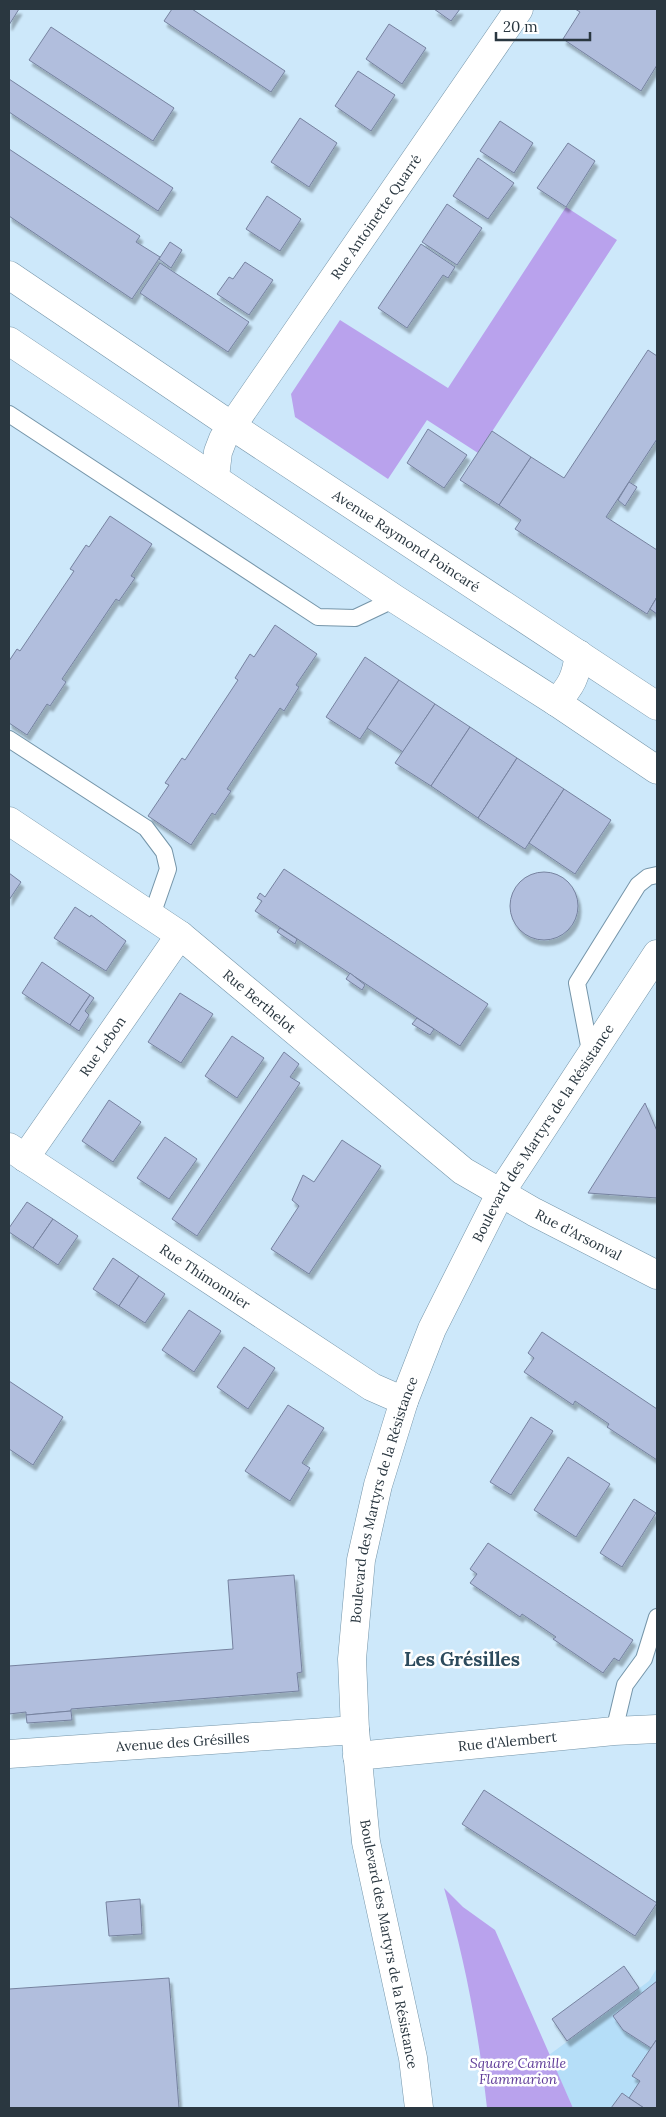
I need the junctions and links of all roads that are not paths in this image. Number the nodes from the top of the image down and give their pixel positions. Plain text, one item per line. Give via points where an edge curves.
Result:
1 (519, 9) edge
2 (9, 275) edge
3 (9, 341) edge
4 (9, 414) edge
5 (232, 426) junction
6 (214, 477) junction
7 (395, 599) junction
8 (579, 654) junction
9 (556, 702) junction
10 (657, 706) edge
11 (9, 739) edge
12 (657, 770) edge
13 (9, 821) edge
14 (657, 875) edge
15 (152, 915) junction
16 (180, 935) junction
17 (657, 954) edge
18 (591, 1056) junction
19 (17, 1153) edge
20 (502, 1192) junction
21 (657, 1275) edge
22 (404, 1401) junction
23 (657, 1617) edge
24 (657, 1729) edge
25 (614, 1731) junction
26 (356, 1743) junction
27 (9, 1754) edge
28 (419, 2108) edge

1 - 5 street, Rue Antoinette Quarré
2 - 5 street, Avenue Raymond Poincaré
3 - 6 street
4 - 7 lane via 318,617 355,618
5 - 6 street via 218,452
5 - 8 street, Avenue Raymond Poincaré
6 - 7 street
7 - 9 street
8 - 9 street via 576,676
8 - 10 street, Avenue Raymond Poincaré
9 - 12 street
11 - 15 lane via 146,828 164,852 168,869
13 - 15 street, Rue Berthelot
14 - 18 lane via 638,885 577,983
15 - 16 street, Rue Berthelot
16 - 19 street, Rue Lebon
16 - 20 street, Rue Berthelot via 463,1171
17 - 18 street, Boulevard des Martyrs de la Résistance
18 - 20 street, Boulevard des Martyrs de la Résistance
19 - 22 street, Rue Thimonnier via 372,1387
20 - 21 street, Rue d'Arsonval via 534,1212
20 - 22 street, Boulevard des Martyrs de la Résistance via 432,1329
22 - 26 street, Boulevard des Martyrs de la Résistance via 378,1485 360,1560 352,1659
23 - 25 lane via 644,1659 624,1685
24 - 25 street, Rue d'Alembert
25 - 26 street, Rue d'Alembert
26 - 27 street, Avenue des Grésilles
26 - 28 street, Boulevard des Martyrs de la Résistance via 366,1842 413,2058

